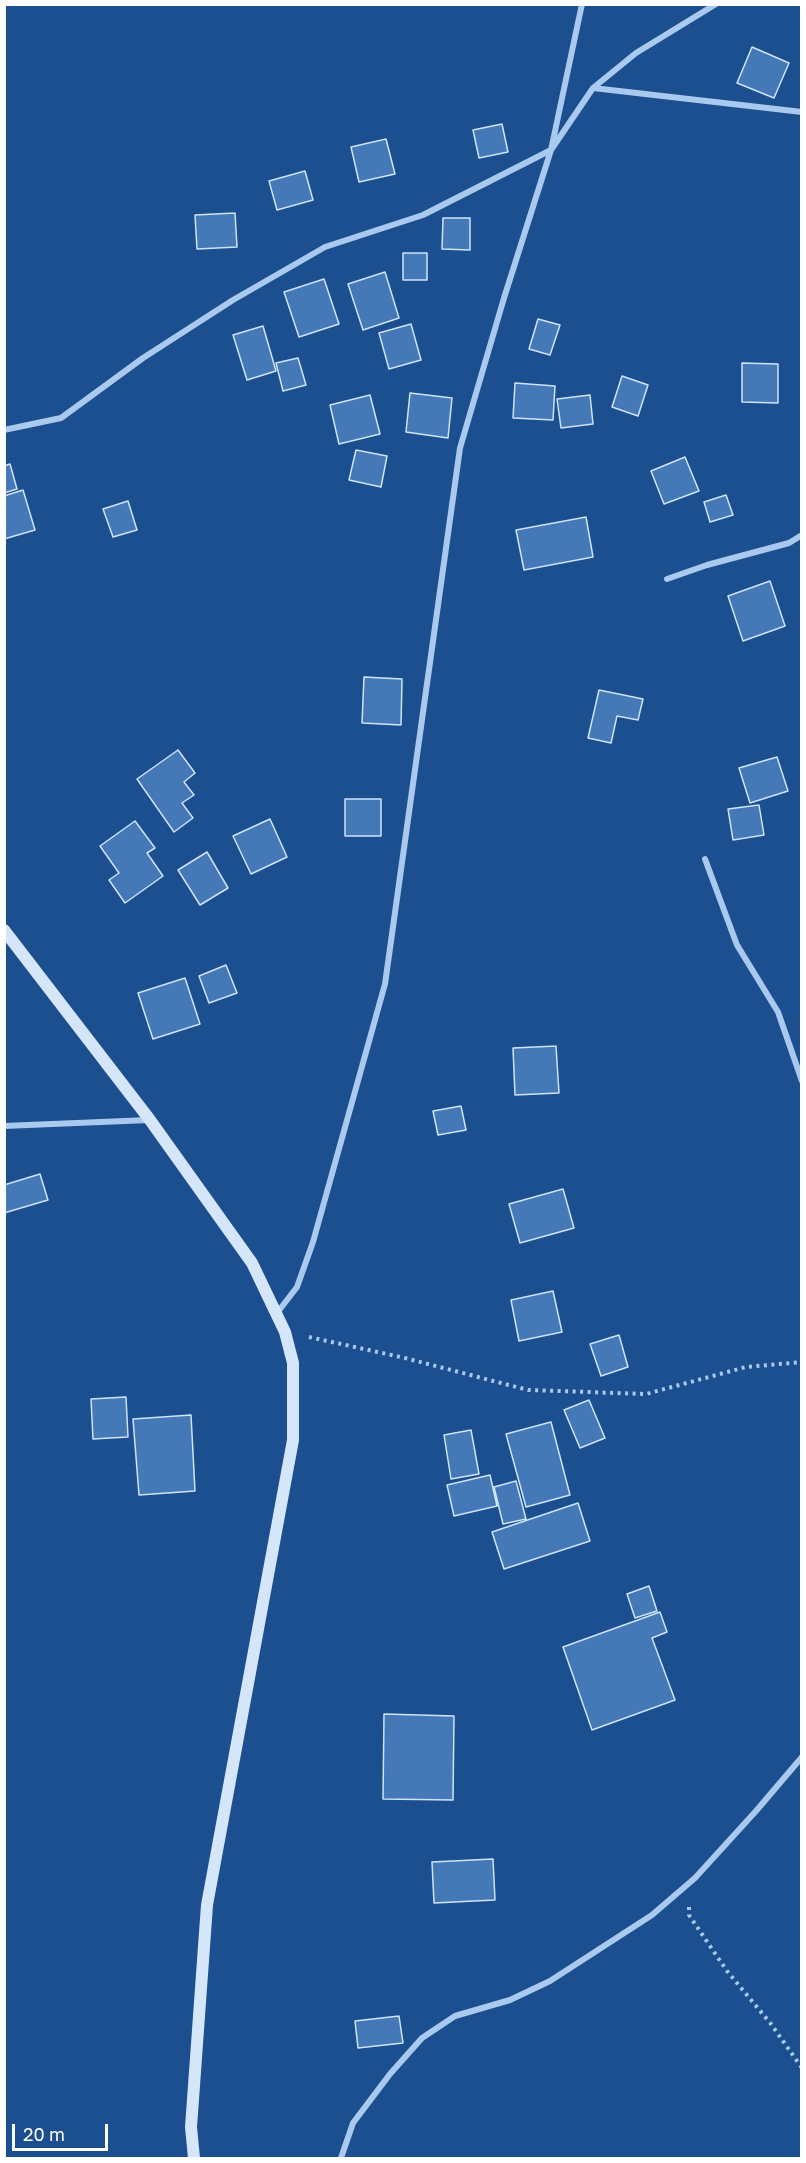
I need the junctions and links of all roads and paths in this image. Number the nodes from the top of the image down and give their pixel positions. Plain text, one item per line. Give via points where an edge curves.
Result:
1 (582, 4) edge
2 (716, 4) edge
3 (593, 88) junction
4 (801, 112) edge
5 (551, 150) junction
6 (4, 430) edge
7 (801, 535) edge
8 (666, 579) dead end
9 (705, 859) dead end
10 (4, 930) edge
11 (801, 1081) edge
12 (150, 1120) junction
13 (4, 1126) edge
14 (277, 1313) junction
15 (285, 1332) junction
16 (801, 1362) edge
17 (801, 1757) edge
18 (690, 1883) junction
19 (801, 2068) edge
20 (194, 2158) edge
21 (341, 2158) edge

1 - 5 street
2 - 3 street via 636,54
3 - 4 street
3 - 5 street
5 - 6 street via 423,215 325,247 143,358 61,418
5 - 14 street via 460,448 385,984 313,1242 297,1287
7 - 8 street via 789,543
9 - 11 street via 737,945 778,1012
10 - 12 street
12 - 13 street
12 - 14 street via 252,1263
14 - 15 street
15 - 16 path via 528,1390 645,1394 746,1367
15 - 20 street via 293,1363 293,1440 207,1905 191,2127
17 - 18 street
18 - 19 path via 689,1915
18 - 21 street via 652,1915 550,1981 510,2001 455,2016 422,2038 353,2123

